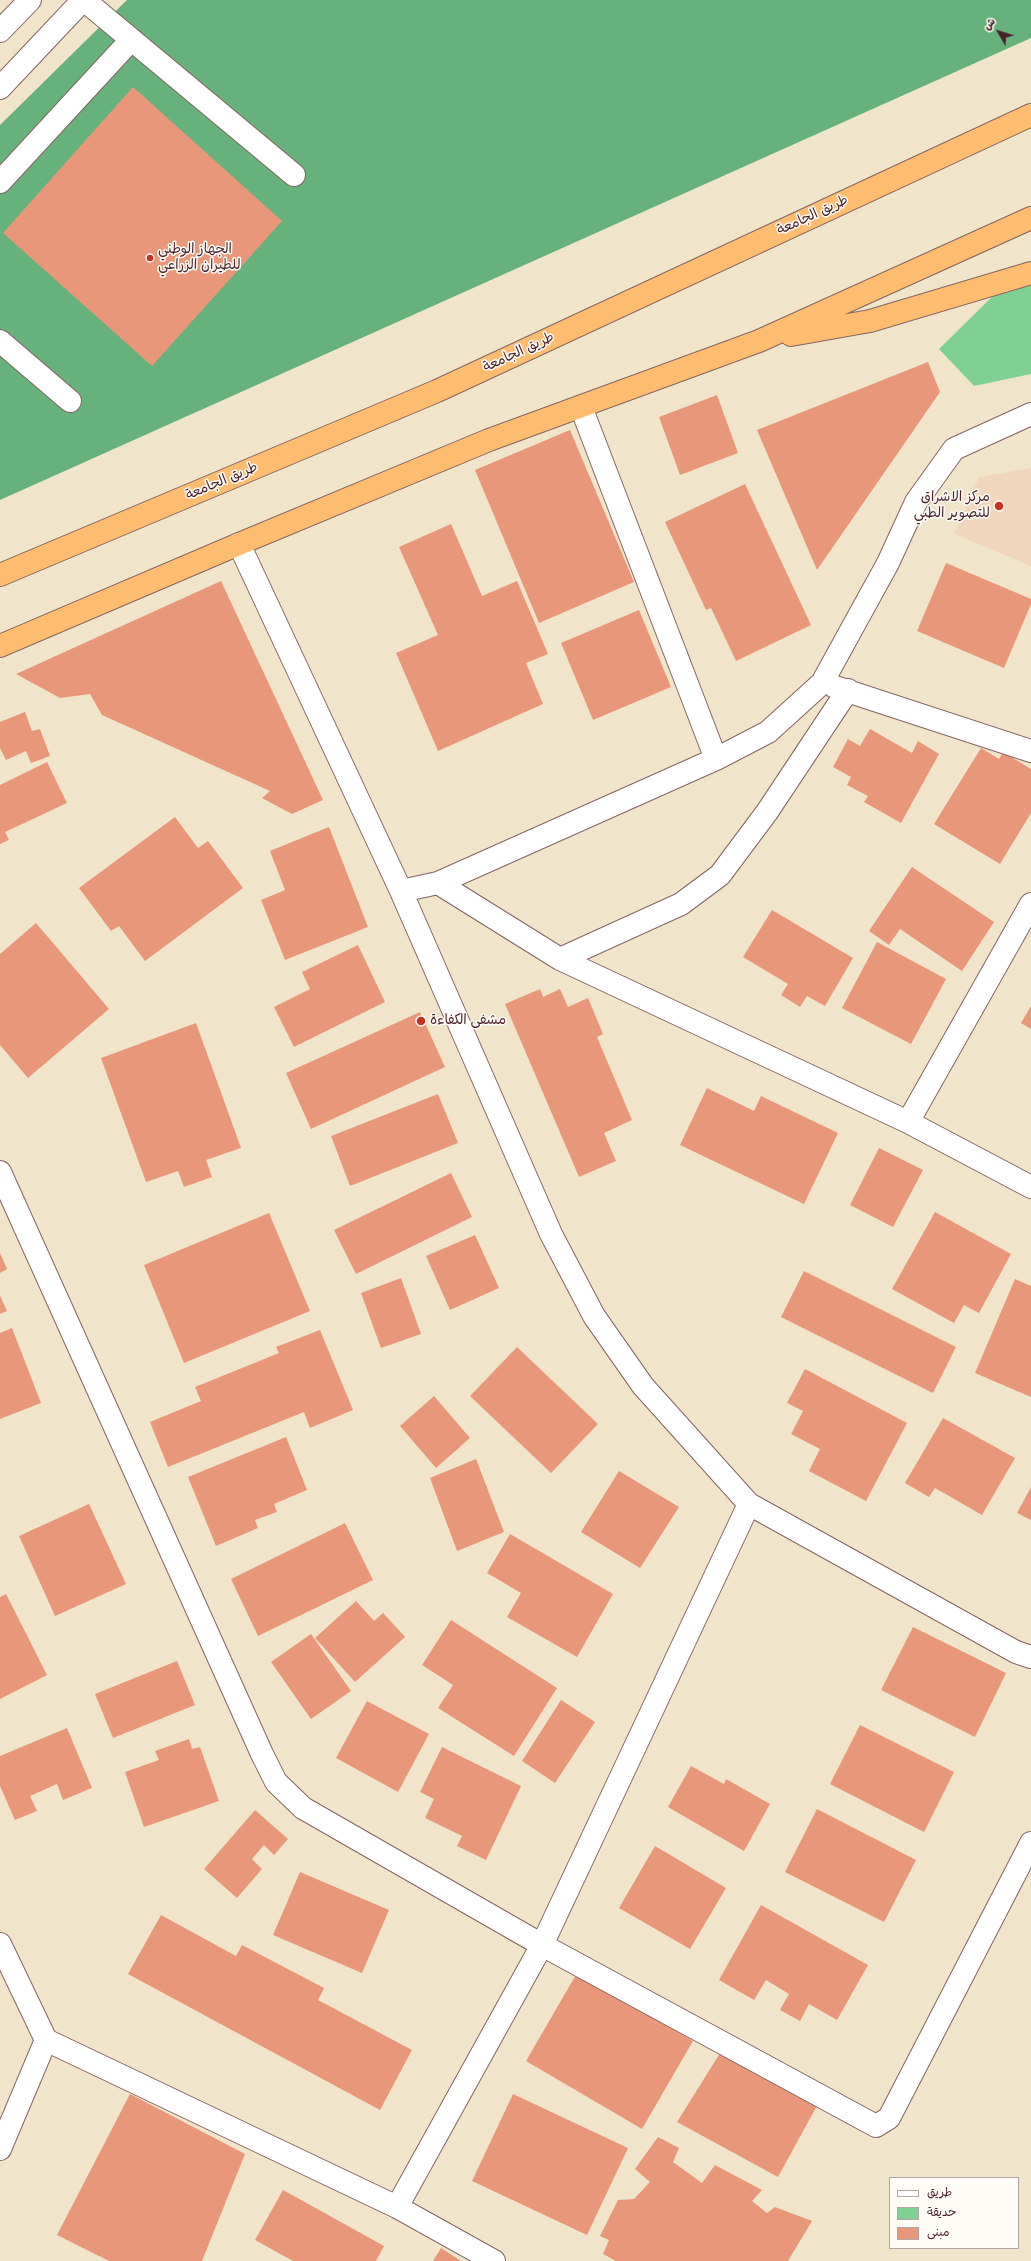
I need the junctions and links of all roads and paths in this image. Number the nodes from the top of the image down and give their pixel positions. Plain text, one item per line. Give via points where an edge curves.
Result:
1 (30, 0) edge
2 (83, 0) edge
3 (0, 31) edge
4 (131, 40) junction
5 (0, 88) edge
6 (1031, 115) edge
7 (294, 175) dead end
8 (0, 182) edge
9 (1031, 218) edge
10 (1031, 273) edge
11 (0, 341) edge
12 (759, 341) junction
13 (70, 401) dead end
14 (581, 407) junction
15 (1031, 414) edge
16 (239, 544) junction
17 (0, 576) edge
18 (0, 646) edge
19 (822, 683) junction
20 (848, 690) junction
21 (1031, 751) edge
22 (716, 759) junction
23 (438, 883) junction
24 (401, 891) junction
25 (1031, 904) edge
26 (560, 959) junction
27 (908, 1122) junction
28 (0, 1172) edge
29 (1031, 1187) edge
30 (749, 1504) junction
31 (1031, 1657) edge
32 (1031, 1843) edge
33 (0, 1944) edge
34 (542, 1945) junction
35 (46, 2040) junction
36 (0, 2149) edge
37 (397, 2207) junction
38 (494, 2261) edge

1 - 3 street
2 - 4 street
2 - 5 street
4 - 7 street
4 - 8 street
6 - 17 highway, طريق الجامعة via 437,391
9 - 12 highway
10 - 12 highway via 870,321
11 - 13 street
12 - 14 highway
14 - 16 highway via 489,440
14 - 22 street
15 - 19 street via 954,449 916,502 888,563
16 - 18 highway
16 - 24 street
19 - 20 street
19 - 22 street via 768,732
20 - 21 street
20 - 26 street via 767,812 720,875 681,904
22 - 23 street
23 - 24 street
23 - 26 street
24 - 30 street via 551,1234 594,1316 643,1386
25 - 27 street
26 - 27 street
27 - 29 street
28 - 34 street via 276,1782 303,1808
30 - 31 street via 1016,1652
30 - 34 street
32 - 34 street via 888,2118 876,2126
33 - 35 street
34 - 37 street
35 - 36 street
35 - 37 street
37 - 38 street

